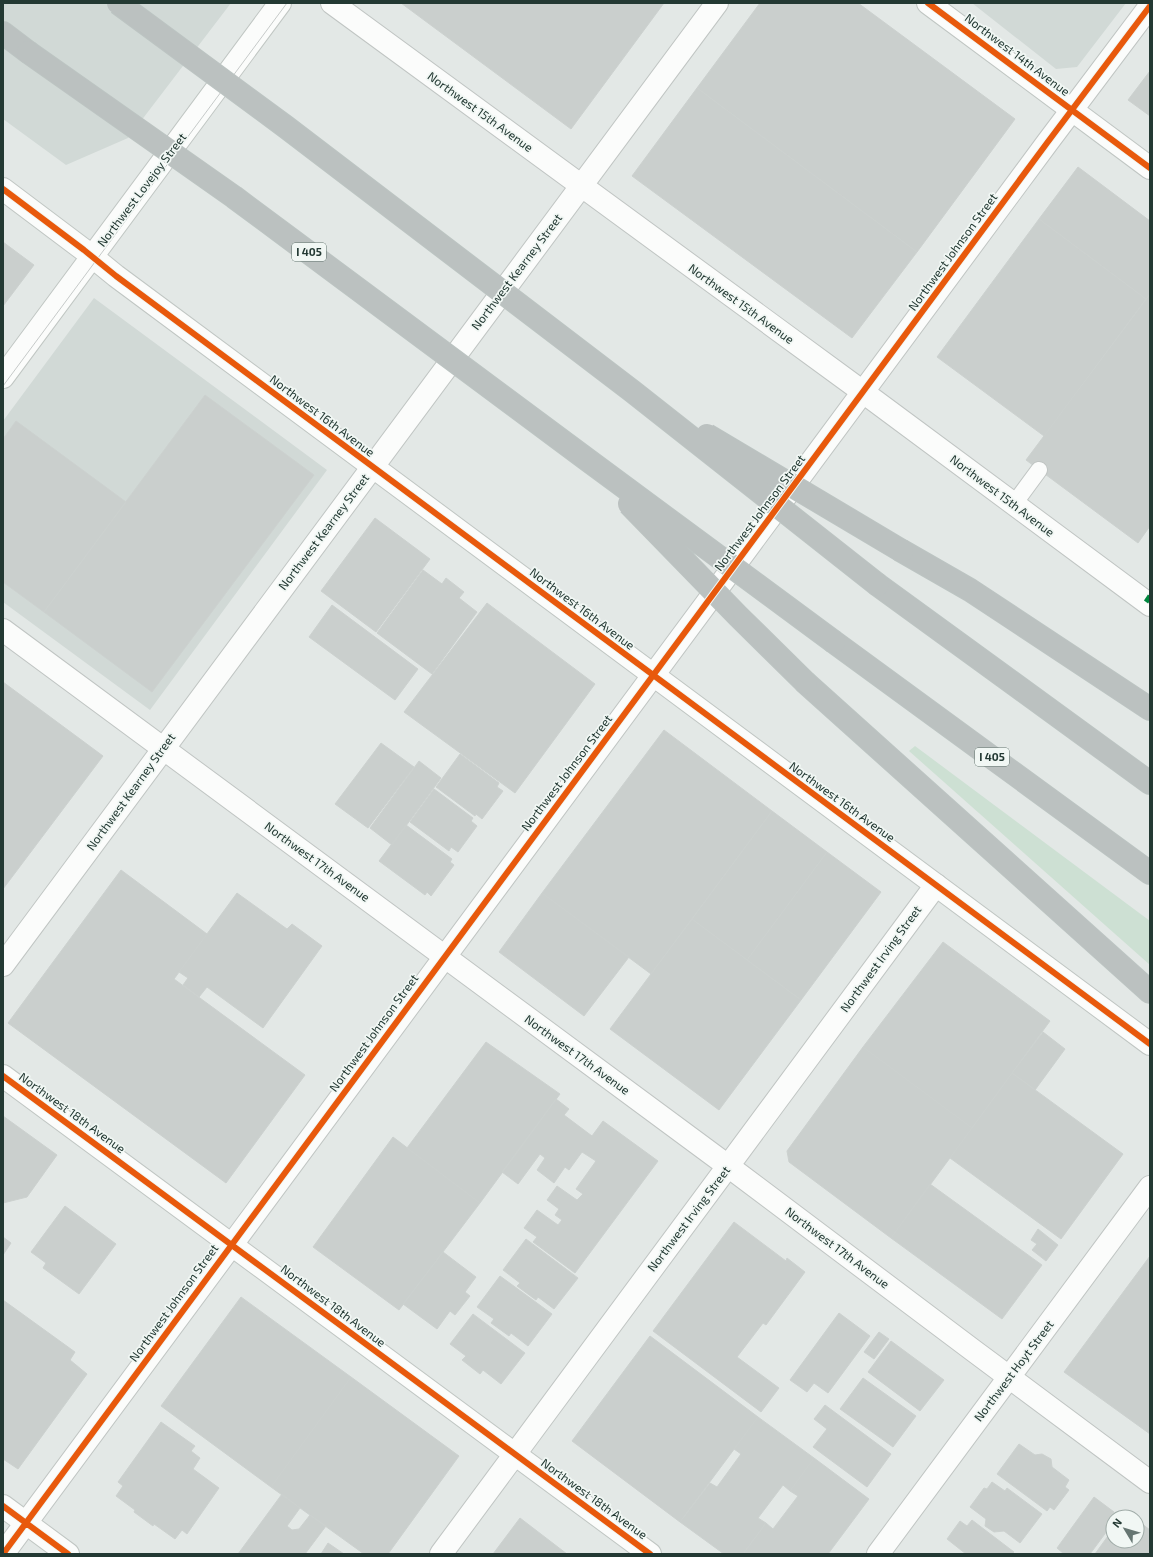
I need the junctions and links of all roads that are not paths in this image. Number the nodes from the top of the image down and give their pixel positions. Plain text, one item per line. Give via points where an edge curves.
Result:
1 (118, 3) edge
2 (280, 3) edge
3 (332, 3) edge
4 (717, 3) edge
5 (928, 3) edge
6 (1150, 6) edge
7 (3, 32) edge
8 (3, 38) edge
9 (28, 52) junction
10 (1072, 110) junction
11 (1150, 168) edge
12 (581, 186) junction
13 (3, 189) edge
14 (92, 257) junction
15 (3, 377) edge
16 (632, 391) junction
17 (863, 392) junction
18 (585, 458) junction
19 (372, 467) junction
20 (1039, 470) dead end
21 (1014, 504) junction
22 (1149, 601) edge
23 (3, 630) edge
24 (653, 675) junction
25 (1150, 709) edge
26 (163, 749) junction
27 (1150, 784) edge
28 (1150, 873) edge
29 (936, 885) junction
30 (445, 956) junction
31 (3, 965) edge
32 (1150, 992) edge
33 (1150, 1044) edge
34 (3, 1076) edge
35 (728, 1166) junction
36 (1150, 1187) edge
37 (232, 1244) junction
38 (1009, 1377) junction
39 (515, 1454) junction
40 (1150, 1482) edge
41 (3, 1506) edge
42 (26, 1523) junction
43 (3, 1554) edge
44 (68, 1554) edge
45 (441, 1554) edge
46 (650, 1554) edge
47 (878, 1554) edge

1 - 16 highway, bridge via 286,127
2 - 14 street, Northwest Lovejoy Street
3 - 12 street, Northwest 15th Avenue
4 - 12 street, Northwest Kearney Street
5 - 10 street, Northwest 14th Avenue
6 - 10 street, Northwest Johnson Street
7 - 9 highway, I 405
8 - 9 highway
9 - 18 highway, I 405, bridge via 234,196
10 - 11 street, Northwest 14th Avenue
10 - 17 street, Northwest Johnson Street
12 - 17 street, Northwest 15th Avenue
12 - 19 street, Northwest Kearney Street
13 - 14 street, Northwest 16th Avenue
14 - 15 street, Northwest Lovejoy Street
14 - 19 street, Northwest 16th Avenue
16 - 25 highway, bridge via 970,590
16 - 27 highway, bridge via 878,585
17 - 21 street, Northwest 15th Avenue
17 - 24 street, Northwest Johnson Street
18 - 28 highway, I 405, bridge
18 - 32 highway, bridge via 806,683
19 - 24 street, Northwest 16th Avenue
19 - 26 street, Northwest Kearney Street
20 - 21 lane
21 - 22 street, Northwest 15th Avenue
23 - 26 street, Northwest 17th Avenue
24 - 29 street, Northwest 16th Avenue
24 - 30 street, Northwest Johnson Street
26 - 30 street, Northwest 17th Avenue
26 - 31 street, Northwest Kearney Street
29 - 33 street, Northwest 16th Avenue
29 - 35 street, Northwest Irving Street
30 - 35 street, Northwest 17th Avenue
30 - 37 street, Northwest Johnson Street
34 - 37 street, Northwest 18th Avenue
35 - 38 street, Northwest 17th Avenue
35 - 39 street, Northwest Irving Street
36 - 38 street, Northwest Hoyt Street
37 - 39 street, Northwest 18th Avenue
37 - 42 street, Northwest Johnson Street
38 - 40 street, Northwest 17th Avenue
38 - 47 street, Northwest Hoyt Street
39 - 45 street, Northwest Irving Street
39 - 46 street, Northwest 18th Avenue
41 - 42 street
42 - 43 street, Northwest Johnson Street
42 - 44 street

